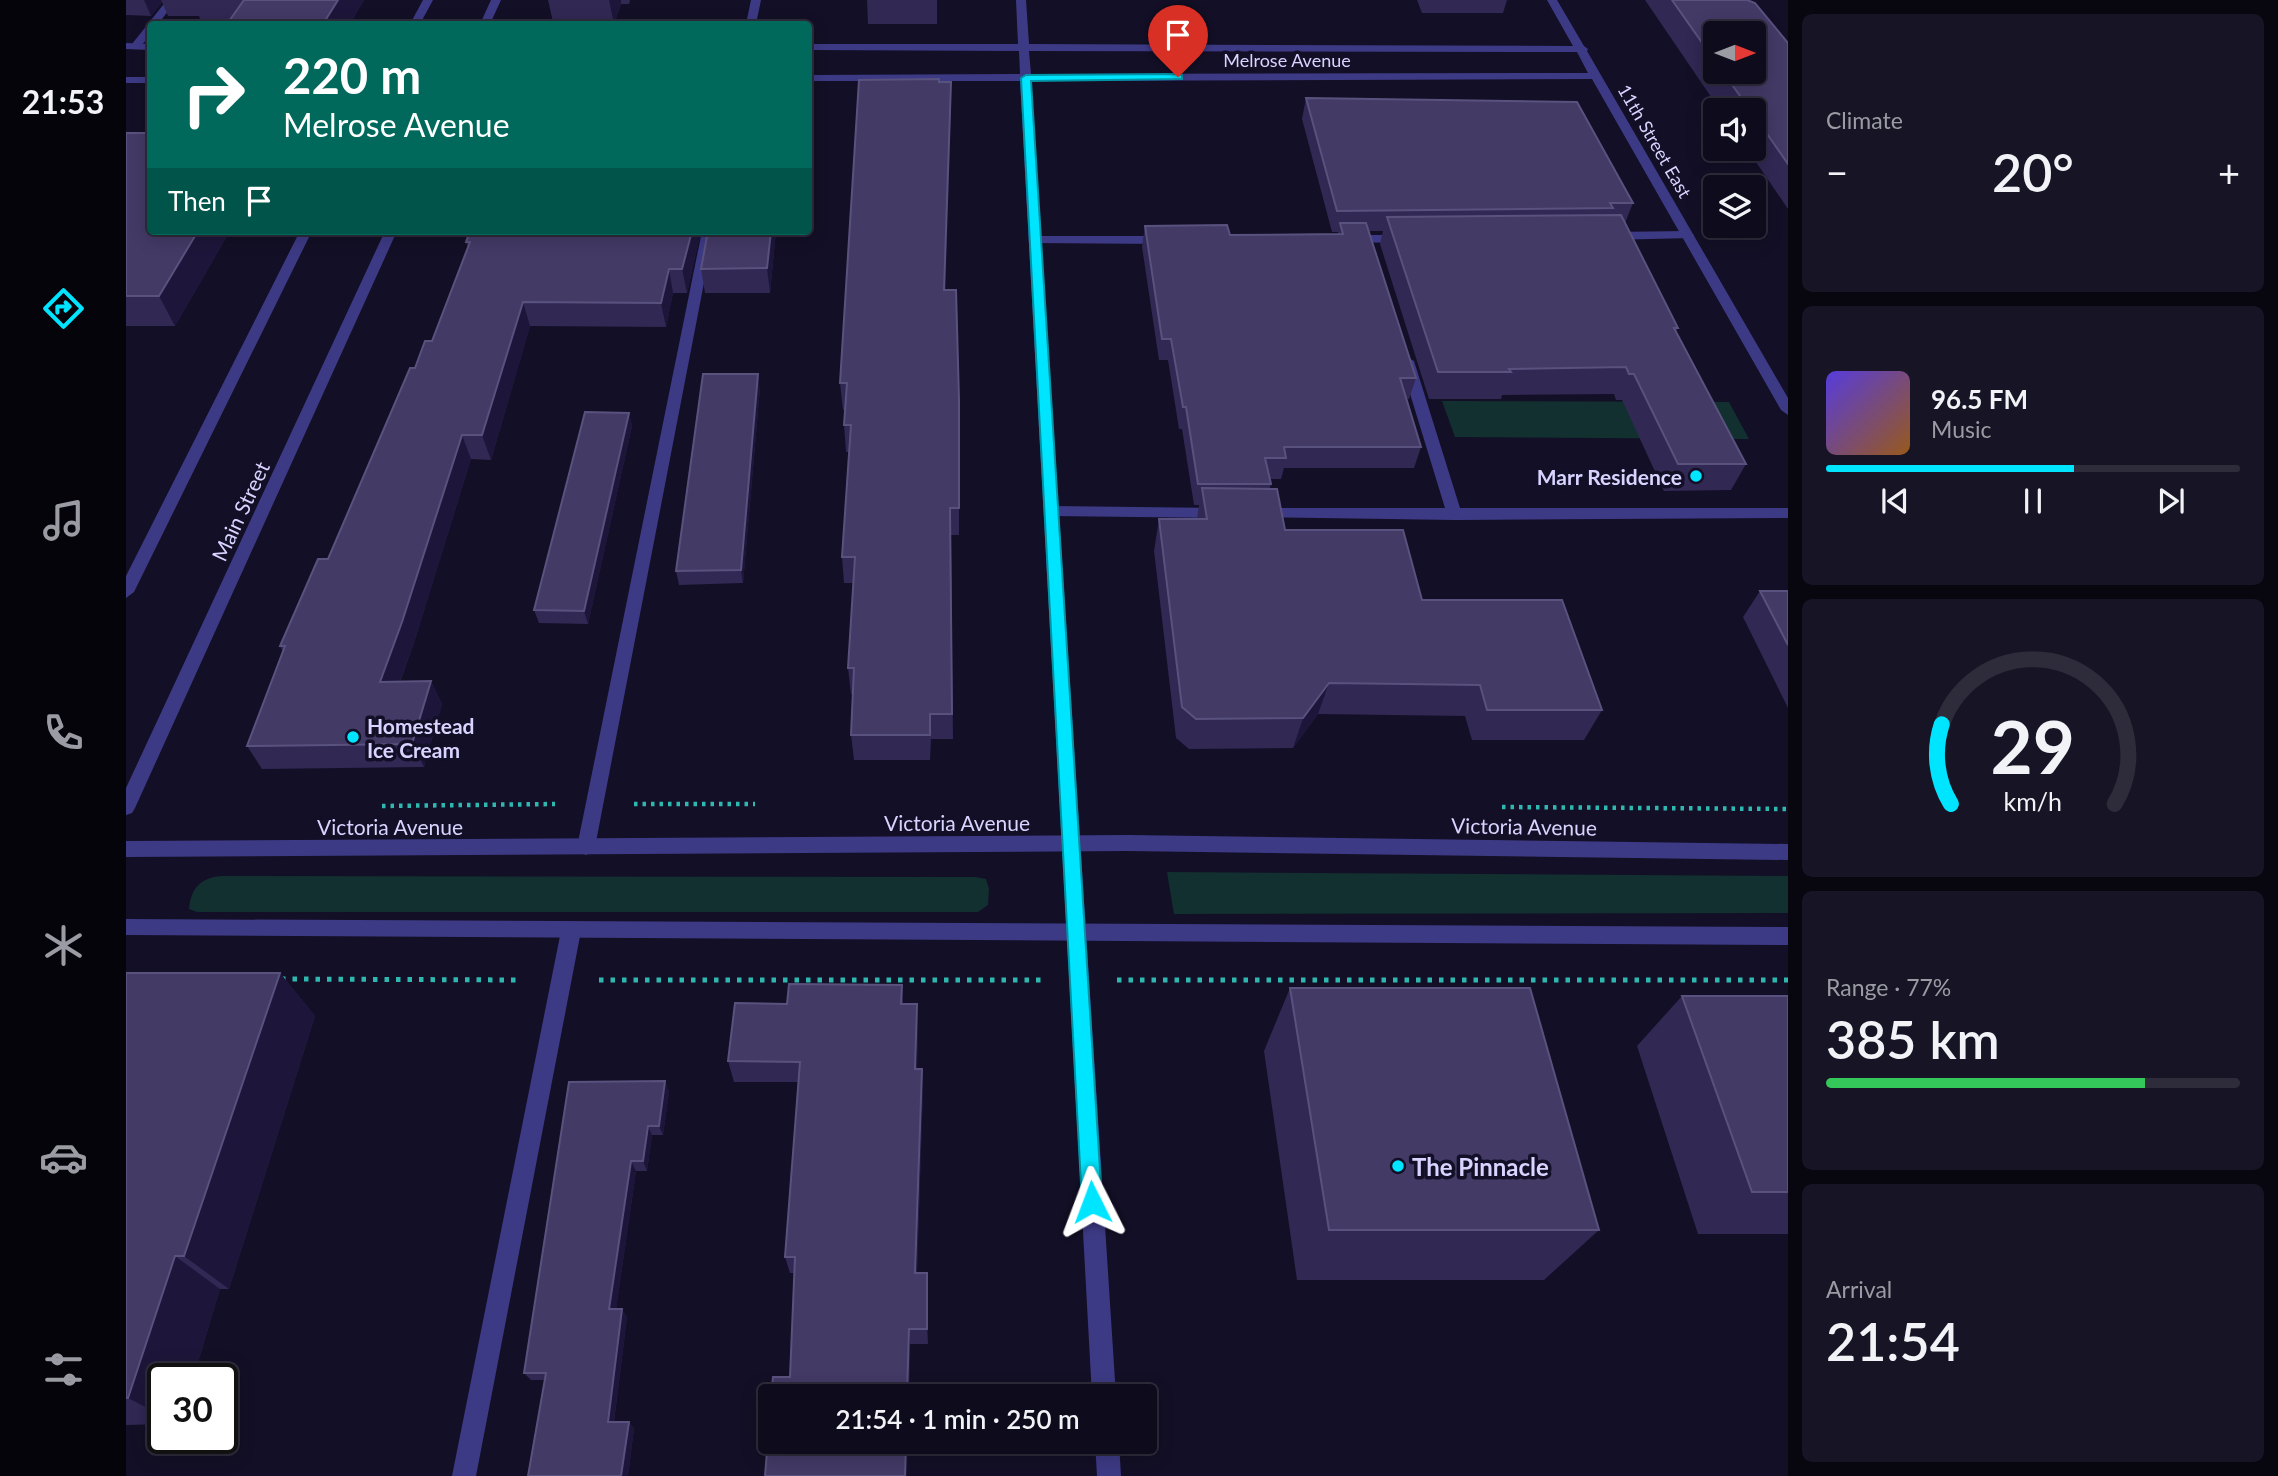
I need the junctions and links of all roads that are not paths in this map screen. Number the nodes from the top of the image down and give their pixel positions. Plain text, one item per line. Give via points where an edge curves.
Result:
1 (172, 0) edge
2 (428, 0) edge
3 (496, 0) edge
4 (756, 0) edge
5 (1021, 0) edge
6 (1552, 0) edge
7 (156, 21) edge
8 (417, 21) edge
9 (486, 21) edge
10 (752, 21) edge
11 (147, 31) edge
12 (131, 47) edge
13 (812, 47) edge
14 (1024, 47) junction
15 (1583, 50) junction
16 (1598, 76) junction
17 (812, 78) edge
18 (1026, 78) junction
19 (126, 80) edge
20 (147, 80) edge
21 (304, 235) edge
22 (389, 235) edge
23 (707, 235) edge
24 (1688, 235) junction
25 (1591, 237) edge
26 (1179, 239) edge
27 (1342, 239) edge
28 (1424, 239) edge
29 (1035, 240) junction
30 (1402, 344) edge
31 (1788, 410) edge
32 (1052, 512) junction
33 (1788, 513) edge
34 (1455, 515) junction
35 (126, 592) edge
36 (126, 808) edge
37 (1072, 843) junction
38 (586, 847) junction
39 (126, 849) edge
40 (1788, 852) edge
41 (126, 927) edge
42 (571, 931) junction
43 (1076, 932) junction
44 (1788, 936) edge
45 (1103, 1384) edge
46 (1108, 1454) edge
47 (464, 1476) edge
48 (1109, 1476) edge

1 - 7 street
2 - 8 street
3 - 9 street
4 - 10 street
5 - 14 street
6 - 15 street, 11th Street East
11 - 12 street
13 - 14 street, Melrose Avenue
14 - 15 street, Melrose Avenue
14 - 18 street
15 - 16 street, 11th Street East
16 - 18 street, Melrose Avenue
16 - 24 street, 11th Street East
17 - 18 street, Melrose Avenue
18 - 29 street
19 - 20 street
21 - 35 street
22 - 36 street, Main Street
23 - 38 street
24 - 25 street
24 - 31 street, 11th Street East
26 - 29 street
27 - 28 street via 1371,246
29 - 32 street
30 - 34 street
32 - 34 street
32 - 37 street
33 - 34 street
37 - 38 street, Victoria Avenue
37 - 40 street, Victoria Avenue
37 - 43 street
38 - 39 street, Victoria Avenue
41 - 42 street
42 - 43 street
42 - 47 street
43 - 44 street
43 - 45 street
46 - 48 street

